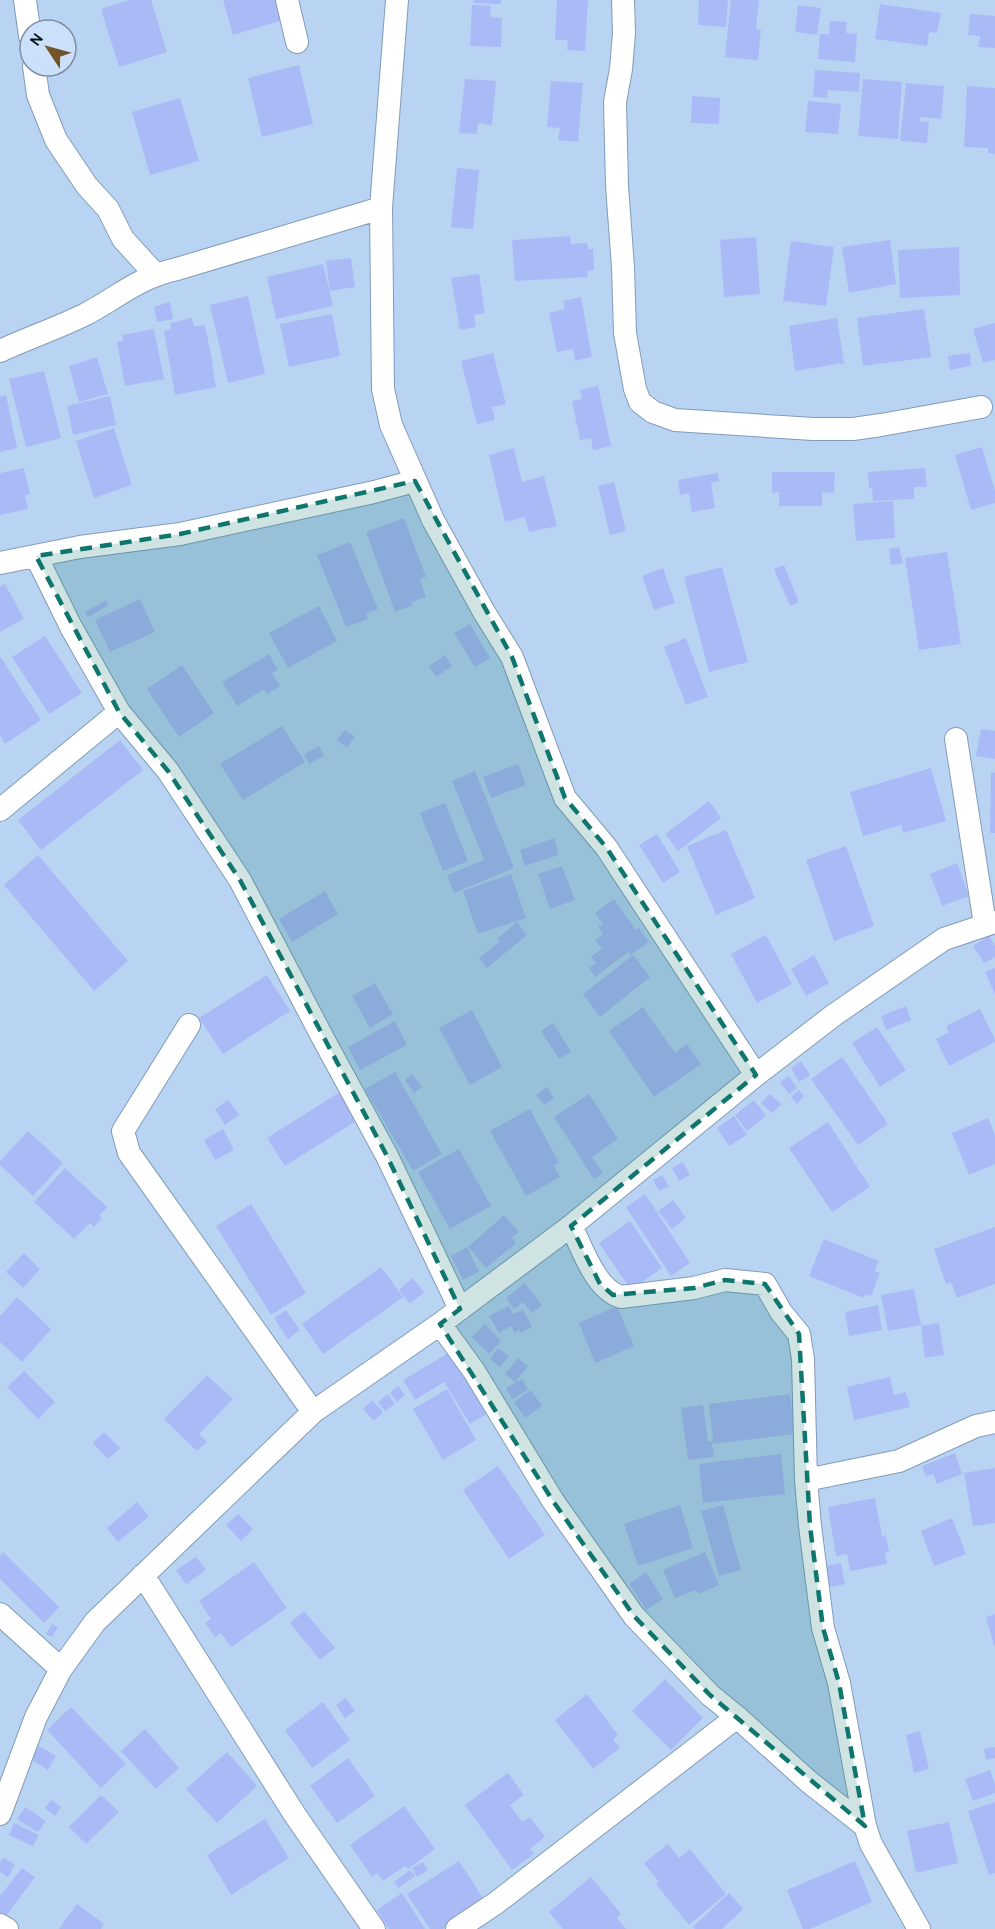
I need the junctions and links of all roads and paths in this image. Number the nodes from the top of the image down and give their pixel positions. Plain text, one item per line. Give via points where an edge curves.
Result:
1 (25, 0) edge
2 (287, 0) edge
3 (397, 0) edge
4 (622, 0) edge
5 (28, 18) edge
6 (297, 42) dead end
7 (36, 78) edge
8 (381, 208) junction
9 (155, 274) junction
10 (0, 351) edge
11 (981, 407) dead end
12 (415, 481) junction
13 (36, 556) junction
14 (0, 563) edge
15 (119, 712) junction
16 (956, 739) dead end
17 (0, 810) edge
18 (990, 923) edge
19 (189, 1025) dead end
20 (756, 1075) junction
21 (572, 1226) junction
22 (460, 1309) junction
23 (440, 1324) junction
24 (313, 1412) junction
25 (995, 1422) edge
26 (806, 1480) junction
27 (143, 1575) junction
28 (0, 1614) edge
29 (61, 1669) junction
30 (737, 1717) junction
31 (0, 1814) edge
32 (865, 1826) junction
33 (0, 1925) edge
34 (7, 1929) edge
35 (374, 1929) edge
36 (457, 1929) edge
37 (919, 1929) edge

1 - 5 street
2 - 6 street
3 - 8 street
4 - 11 street via 624,33 615,102 616,186 625,333 640,402 675,420 813,429 881,426
7 - 9 street via 38,95 56,140 108,209 123,239
8 - 9 street
8 - 12 street via 383,389 391,424
9 - 10 street via 86,314
12 - 13 street via 180,534
12 - 20 street via 478,603 512,657 565,798 606,847
13 - 14 street
13 - 15 street
15 - 17 street
15 - 22 street via 168,771 240,880 387,1156
16 - 18 street
18 - 20 street via 944,939
19 - 24 street via 123,1131 129,1153
20 - 21 street
21 - 22 street
21 - 26 street via 600,1284 613,1295 694,1288 725,1280 765,1284 799,1334
22 - 23 street
23 - 24 street
23 - 30 street via 474,1371 553,1501 634,1616 710,1695
24 - 27 street
25 - 26 street via 976,1426 899,1461
26 - 32 street via 823,1628 843,1702
27 - 29 street via 95,1623
27 - 35 street via 295,1815
28 - 29 street
29 - 31 street via 36,1717
30 - 32 street
30 - 36 street
32 - 37 street via 871,1844
33 - 34 street

